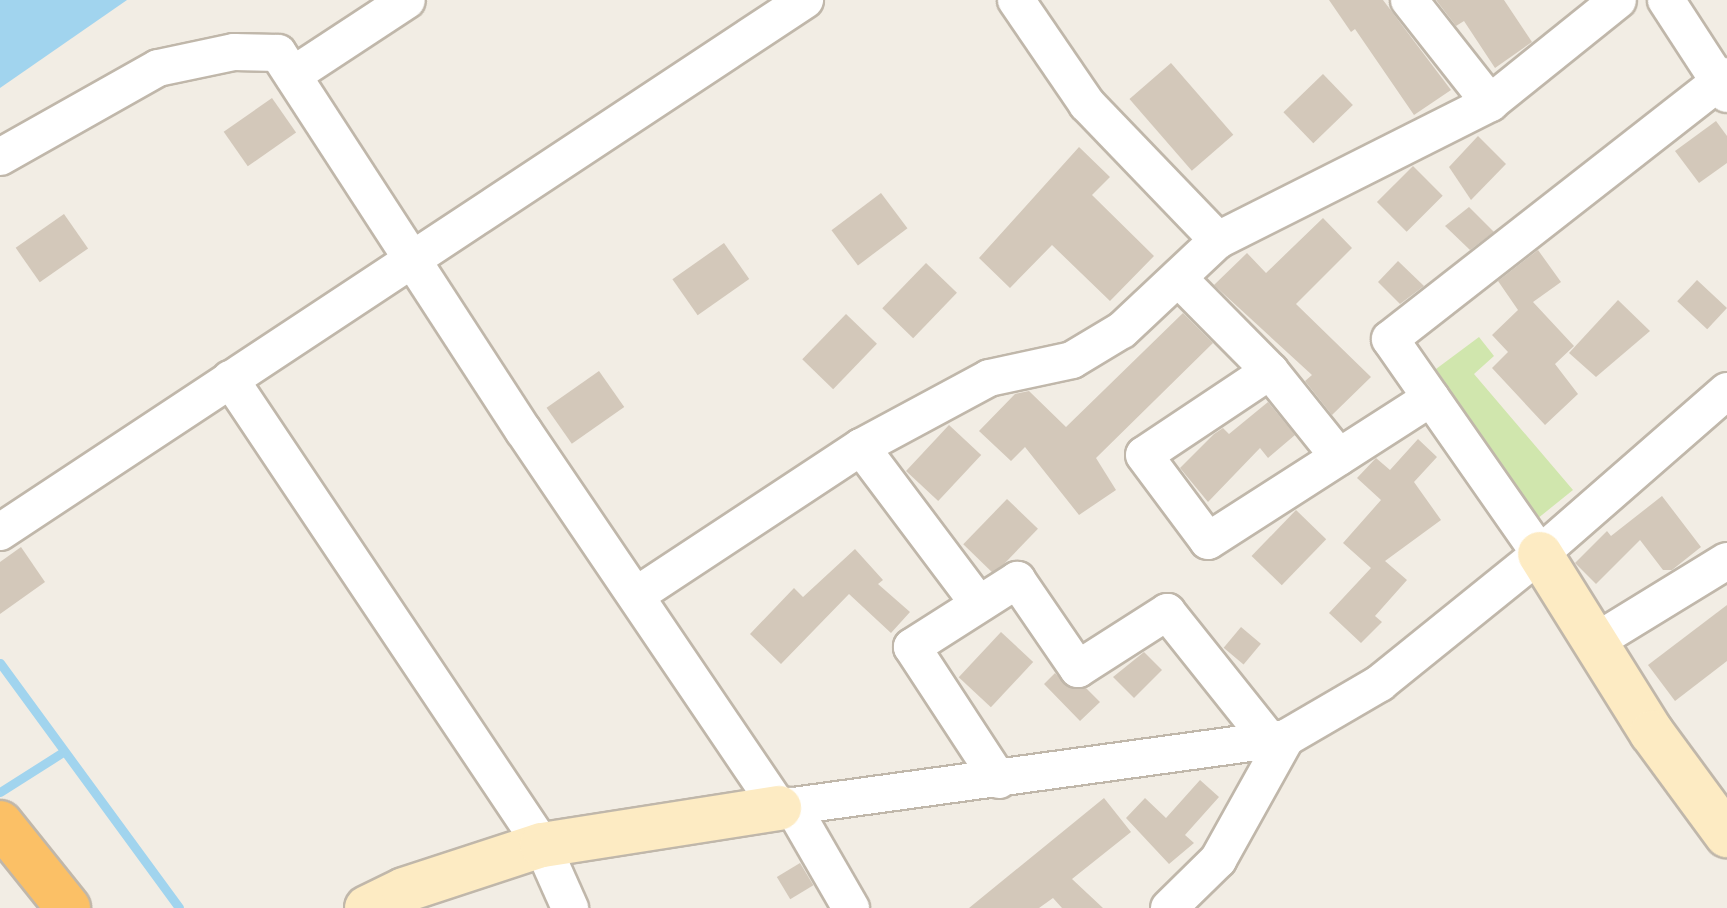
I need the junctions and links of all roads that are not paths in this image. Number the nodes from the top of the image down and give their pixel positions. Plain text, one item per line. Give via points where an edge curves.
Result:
1 (407, 0) edge
2 (805, 0) edge
3 (1016, 0) edge
4 (1409, 0) edge
5 (1618, 0) edge
6 (1666, 0) edge
7 (293, 75) junction
8 (1724, 84) edge
9 (1490, 103) junction
10 (0, 157) edge
11 (1218, 240) junction
12 (415, 256) junction
13 (1178, 278) junction
14 (1270, 371) junction
15 (230, 379) junction
16 (1727, 391) edge
17 (1431, 398) junction
18 (861, 447) junction
19 (1339, 457) junction
20 (0, 532) edge
21 (1540, 554) junction
22 (1727, 561) edge
23 (638, 594) junction
24 (979, 604) junction
25 (1593, 643) junction
26 (1277, 739) junction
27 (999, 780) junction
28 (785, 807) junction
29 (0, 823) edge
30 (1727, 835) edge
31 (542, 845) junction
32 (68, 908) edge
33 (367, 908) edge
34 (570, 908) edge
35 (851, 908) edge
36 (1169, 908) edge

1 - 7 street
2 - 12 street
3 - 11 street via 1087,104
4 - 9 street
5 - 9 street
6 - 8 street
7 - 10 street via 278,53 234,52 158,68
7 - 12 street
8 - 17 street via 1390,339
9 - 11 street
11 - 13 street
12 - 15 street
12 - 23 street via 523,430
13 - 14 street
13 - 18 street via 1122,330 1072,360 989,378
14 - 19 street
14 - 19 street via 1144,455 1208,541
15 - 20 street
15 - 31 street
16 - 21 street
17 - 19 street
17 - 21 street
18 - 23 street
18 - 24 street
21 - 25 street
21 - 26 street via 1380,683 1327,718
22 - 25 street
23 - 28 street
24 - 26 street via 1017,580 1078,669 1167,612
24 - 27 street via 912,647
25 - 30 street
26 - 27 street
26 - 36 street via 1218,860
27 - 28 street
28 - 31 street
28 - 35 street
29 - 32 highway
31 - 33 street via 404,890
31 - 34 street

